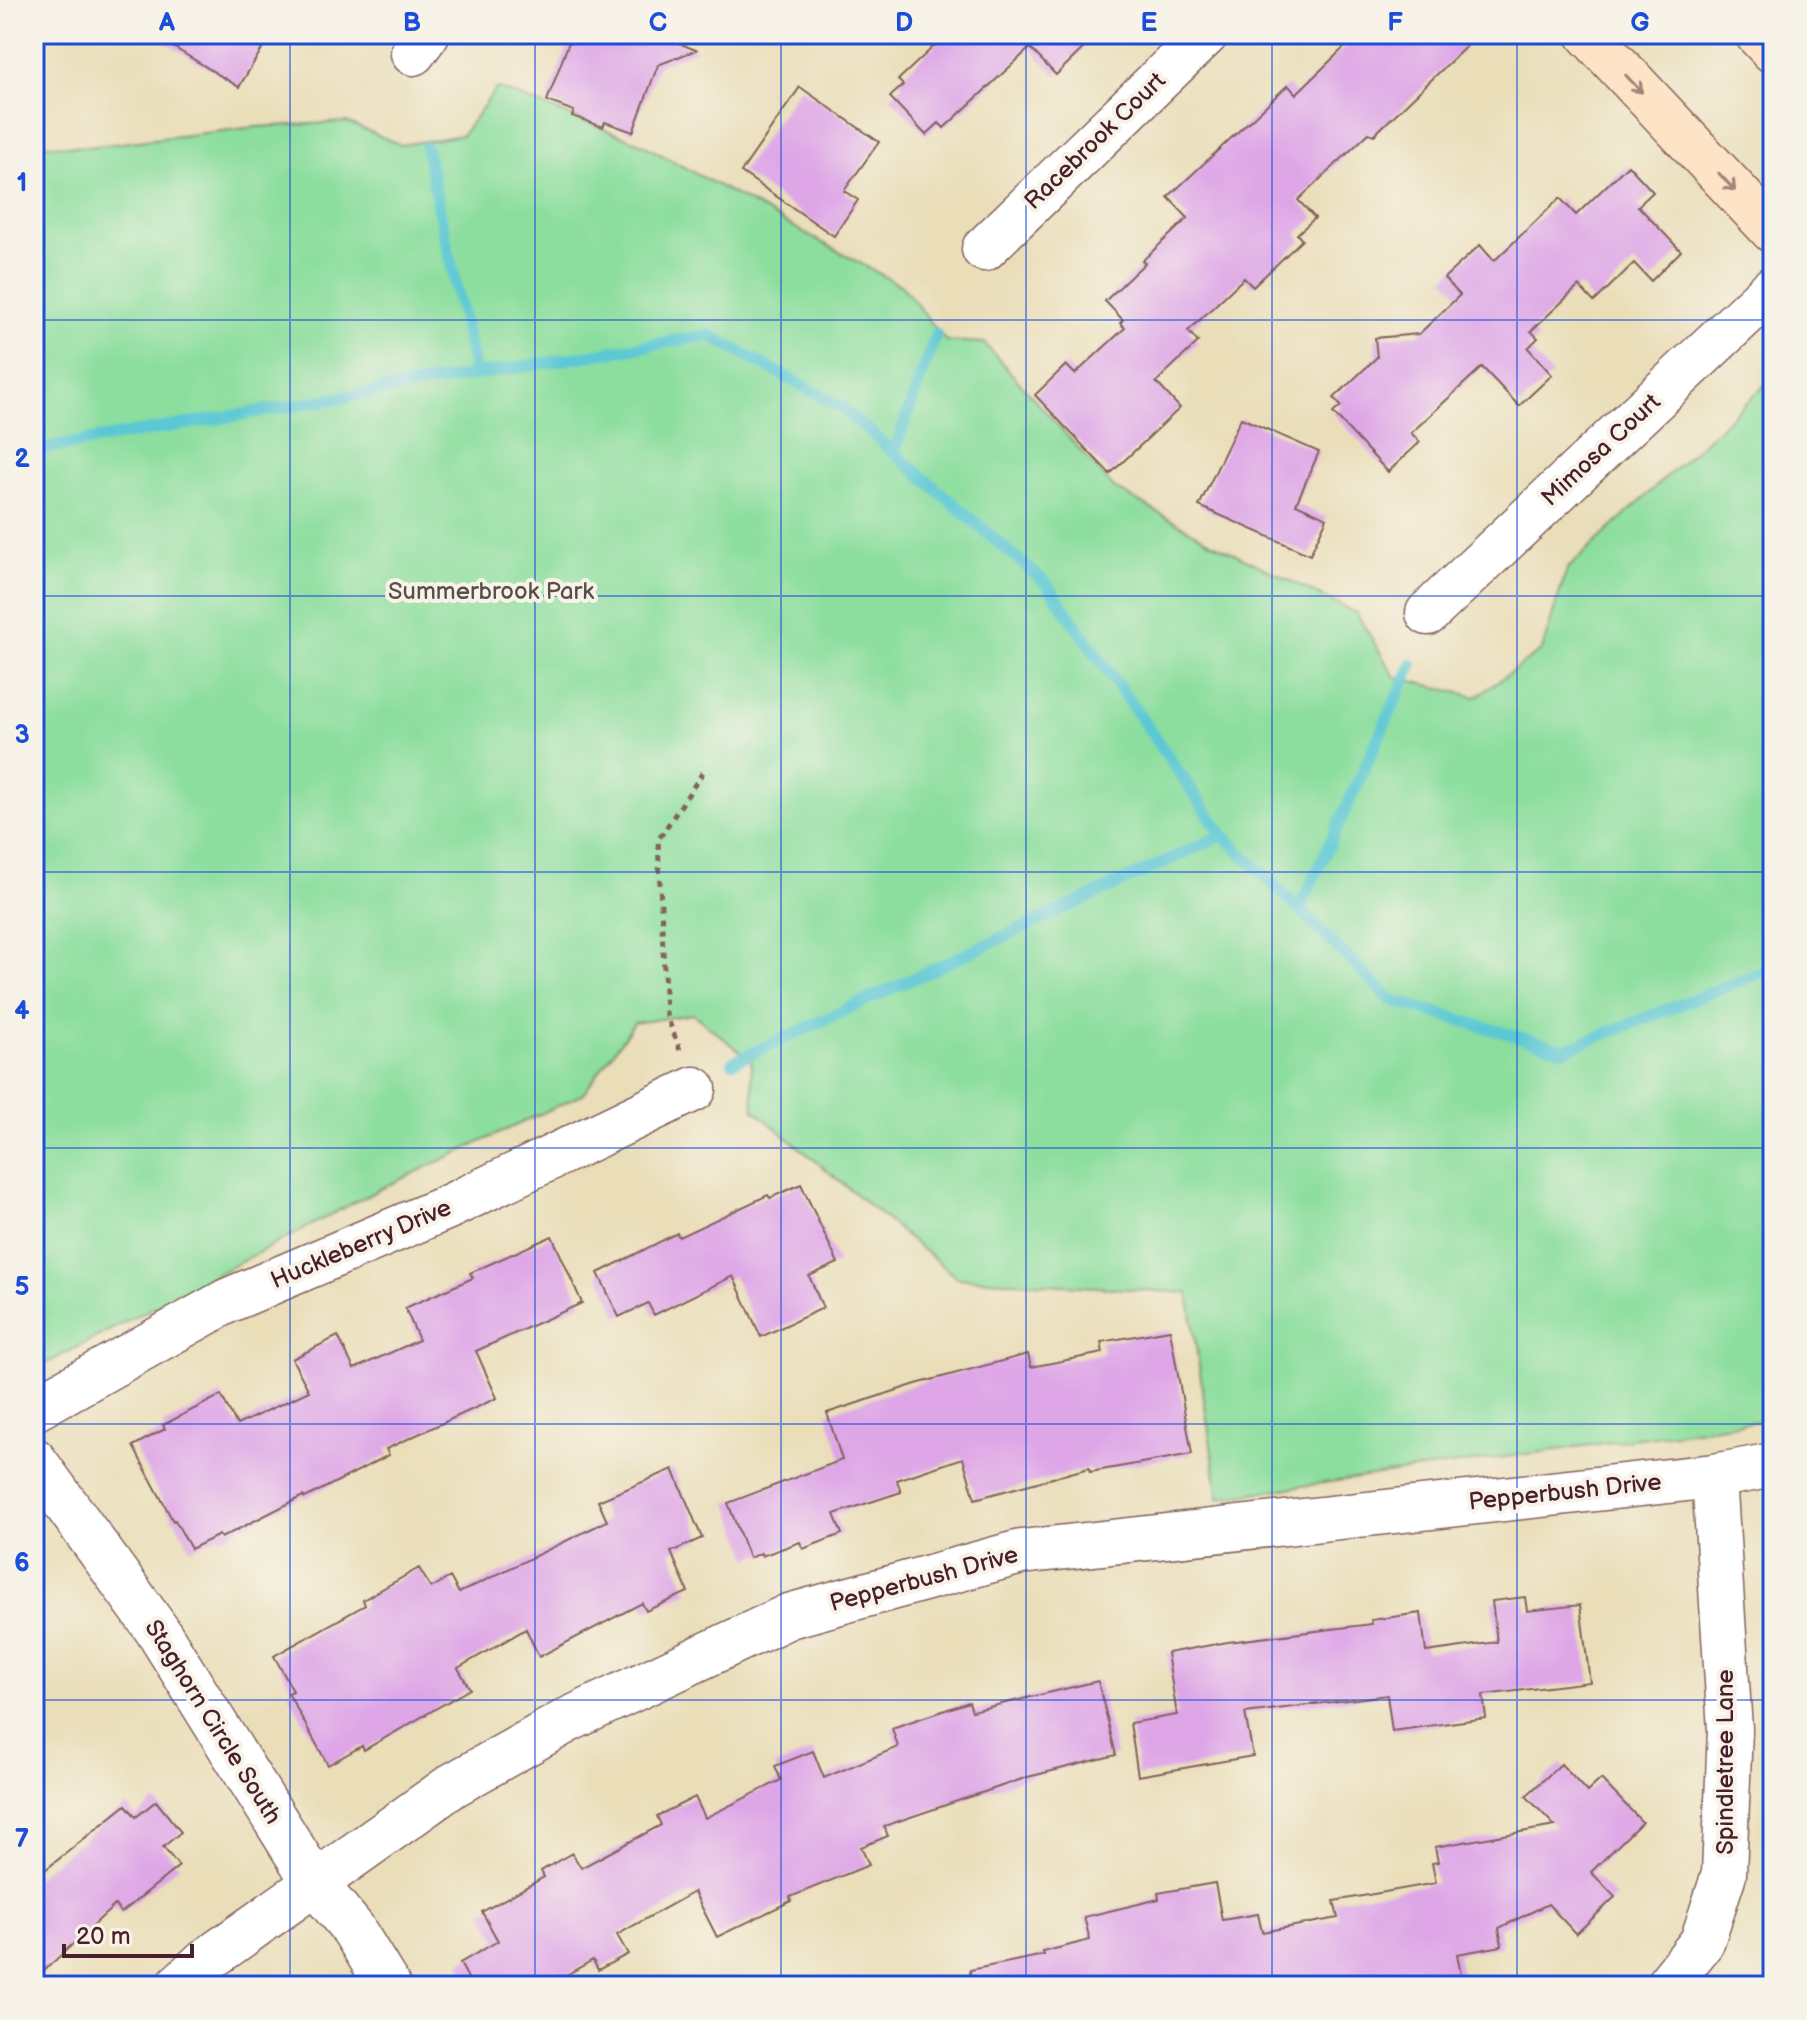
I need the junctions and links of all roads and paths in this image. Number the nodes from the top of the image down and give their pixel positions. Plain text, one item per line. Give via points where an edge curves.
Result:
1 (1206, 34) edge
2 (1588, 34) edge
3 (1757, 34) edge
4 (1773, 51) edge
5 (1773, 231) edge
6 (984, 249) dead end
7 (1773, 288) edge
8 (1428, 613) dead end
9 (705, 769) dead end
10 (694, 1089) joint
11 (34, 1409) edge
12 (34, 1460) edge
13 (1773, 1465) edge
14 (1714, 1476) junction
15 (314, 1882) junction
16 (178, 1986) edge
17 (388, 1986) edge
18 (1667, 1986) edge

1 - 6 street, Racebrook Court
2 -> 5 main road
3 - 4 main road
7 - 8 street, Mimosa Court
9 - 10 path via 658,840 666,1014
10 - 11 street, Huckleberry Drive via 448,1207 227,1301
12 - 15 street, Staghorn Circle South via 157,1630
13 - 14 street, Pepperbush Drive
14 - 15 street, Pepperbush Drive via 1021,1552 789,1616 568,1720 453,1785
14 - 18 street, Spindletree Lane via 1730,1730 1724,1874 1702,1942
15 - 16 street, Pepperbush Drive
15 - 17 street, Staghorn Circle South via 353,1929

